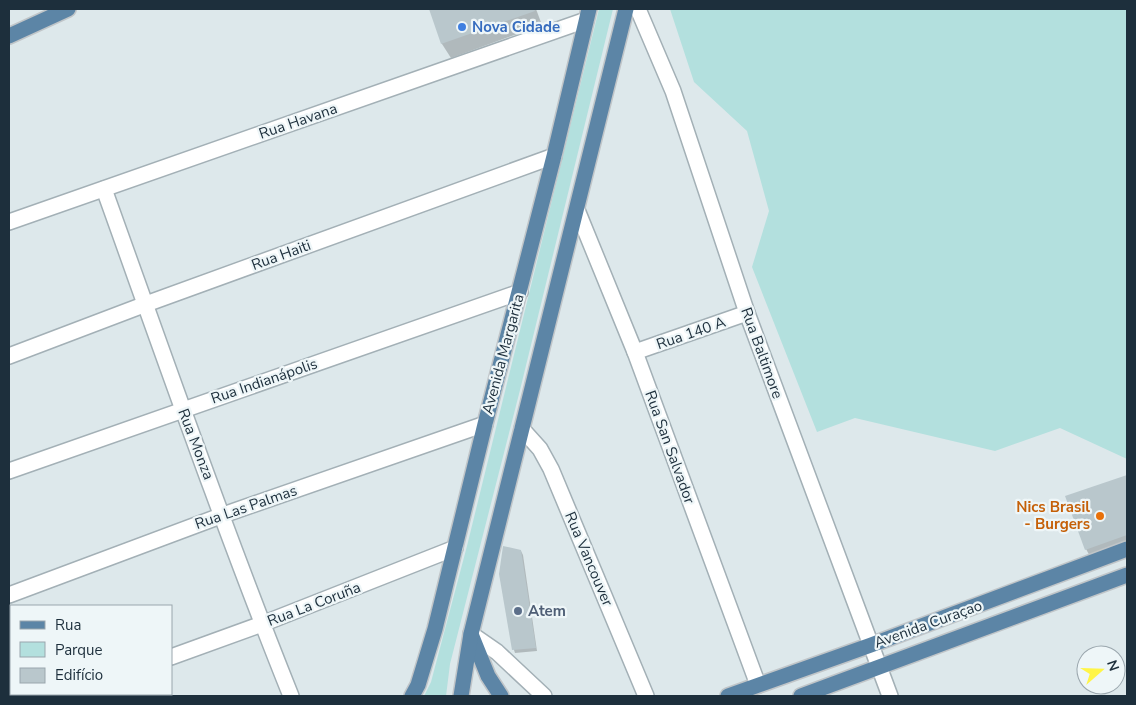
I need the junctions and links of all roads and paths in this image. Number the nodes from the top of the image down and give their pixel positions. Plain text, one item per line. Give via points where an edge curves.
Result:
1 (68, 9) edge
2 (626, 9) edge
3 (638, 9) edge
4 (588, 14) edge
5 (9, 36) edge
6 (554, 156) junction
7 (104, 189) junction
8 (577, 210) junction
9 (9, 222) edge
10 (520, 292) junction
11 (146, 304) junction
12 (747, 313) junction
13 (635, 352) junction
14 (9, 356) edge
15 (182, 409) junction
16 (485, 424) junction
17 (522, 428) junction
18 (9, 471) edge
19 (223, 515) junction
20 (455, 548) junction
21 (1127, 550) edge
22 (1127, 575) edge
23 (9, 595) edge
24 (262, 624) junction
25 (471, 634) junction
26 (871, 645) junction
27 (172, 657) edge
28 (879, 667) junction
29 (758, 685) junction
30 (291, 696) edge
31 (412, 696) edge
32 (461, 696) edge
33 (501, 696) edge
34 (544, 696) edge
35 (646, 696) edge
36 (728, 696) edge
37 (801, 696) edge
38 (890, 696) edge

1 - 5 main road
2 - 8 main road
3 - 12 street, Rua Baltimore via 673,90
4 - 6 main road, Avenida Margarita
4 - 7 street, Rua Havana
6 - 10 main road, Avenida Margarita
6 - 11 street, Rua Haiti
7 - 9 street, Rua Havana
7 - 11 street, Rua Monza
8 - 13 street, Rua San Salvador
8 - 17 main road
10 - 15 street, Rua Indianápolis
10 - 16 main road, Avenida Margarita
11 - 14 street, Rua Haiti
11 - 15 street, Rua Monza
12 - 13 street, Rua 140 A
12 - 26 street, Rua Baltimore
13 - 29 street, Rua San Salvador
15 - 18 street, Rua Indianápolis
15 - 19 street, Rua Monza
16 - 19 street, Rua Las Palmas
16 - 20 main road, Avenida Margarita
17 - 25 main road
17 - 35 street, Rua Vancouver via 540,449 551,469
19 - 23 street, Rua Las Palmas
19 - 24 street, Rua Monza
20 - 24 street, Rua La Coruña
20 - 31 main road, Avenida Margarita via 435,629
21 - 26 main road, Avenida Curaçao
22 - 28 main road, Avenida Curaçao
24 - 27 street, Rua La Coruña
24 - 30 street, Rua Monza
25 - 32 main road
25 - 33 main road via 488,676
25 - 34 street
26 - 28 street, Rua Baltimore
26 - 29 main road, Avenida Curaçao
28 - 37 main road, Avenida Curaçao
28 - 38 street, Rua Baltimore
29 - 36 main road, Avenida Curaçao

